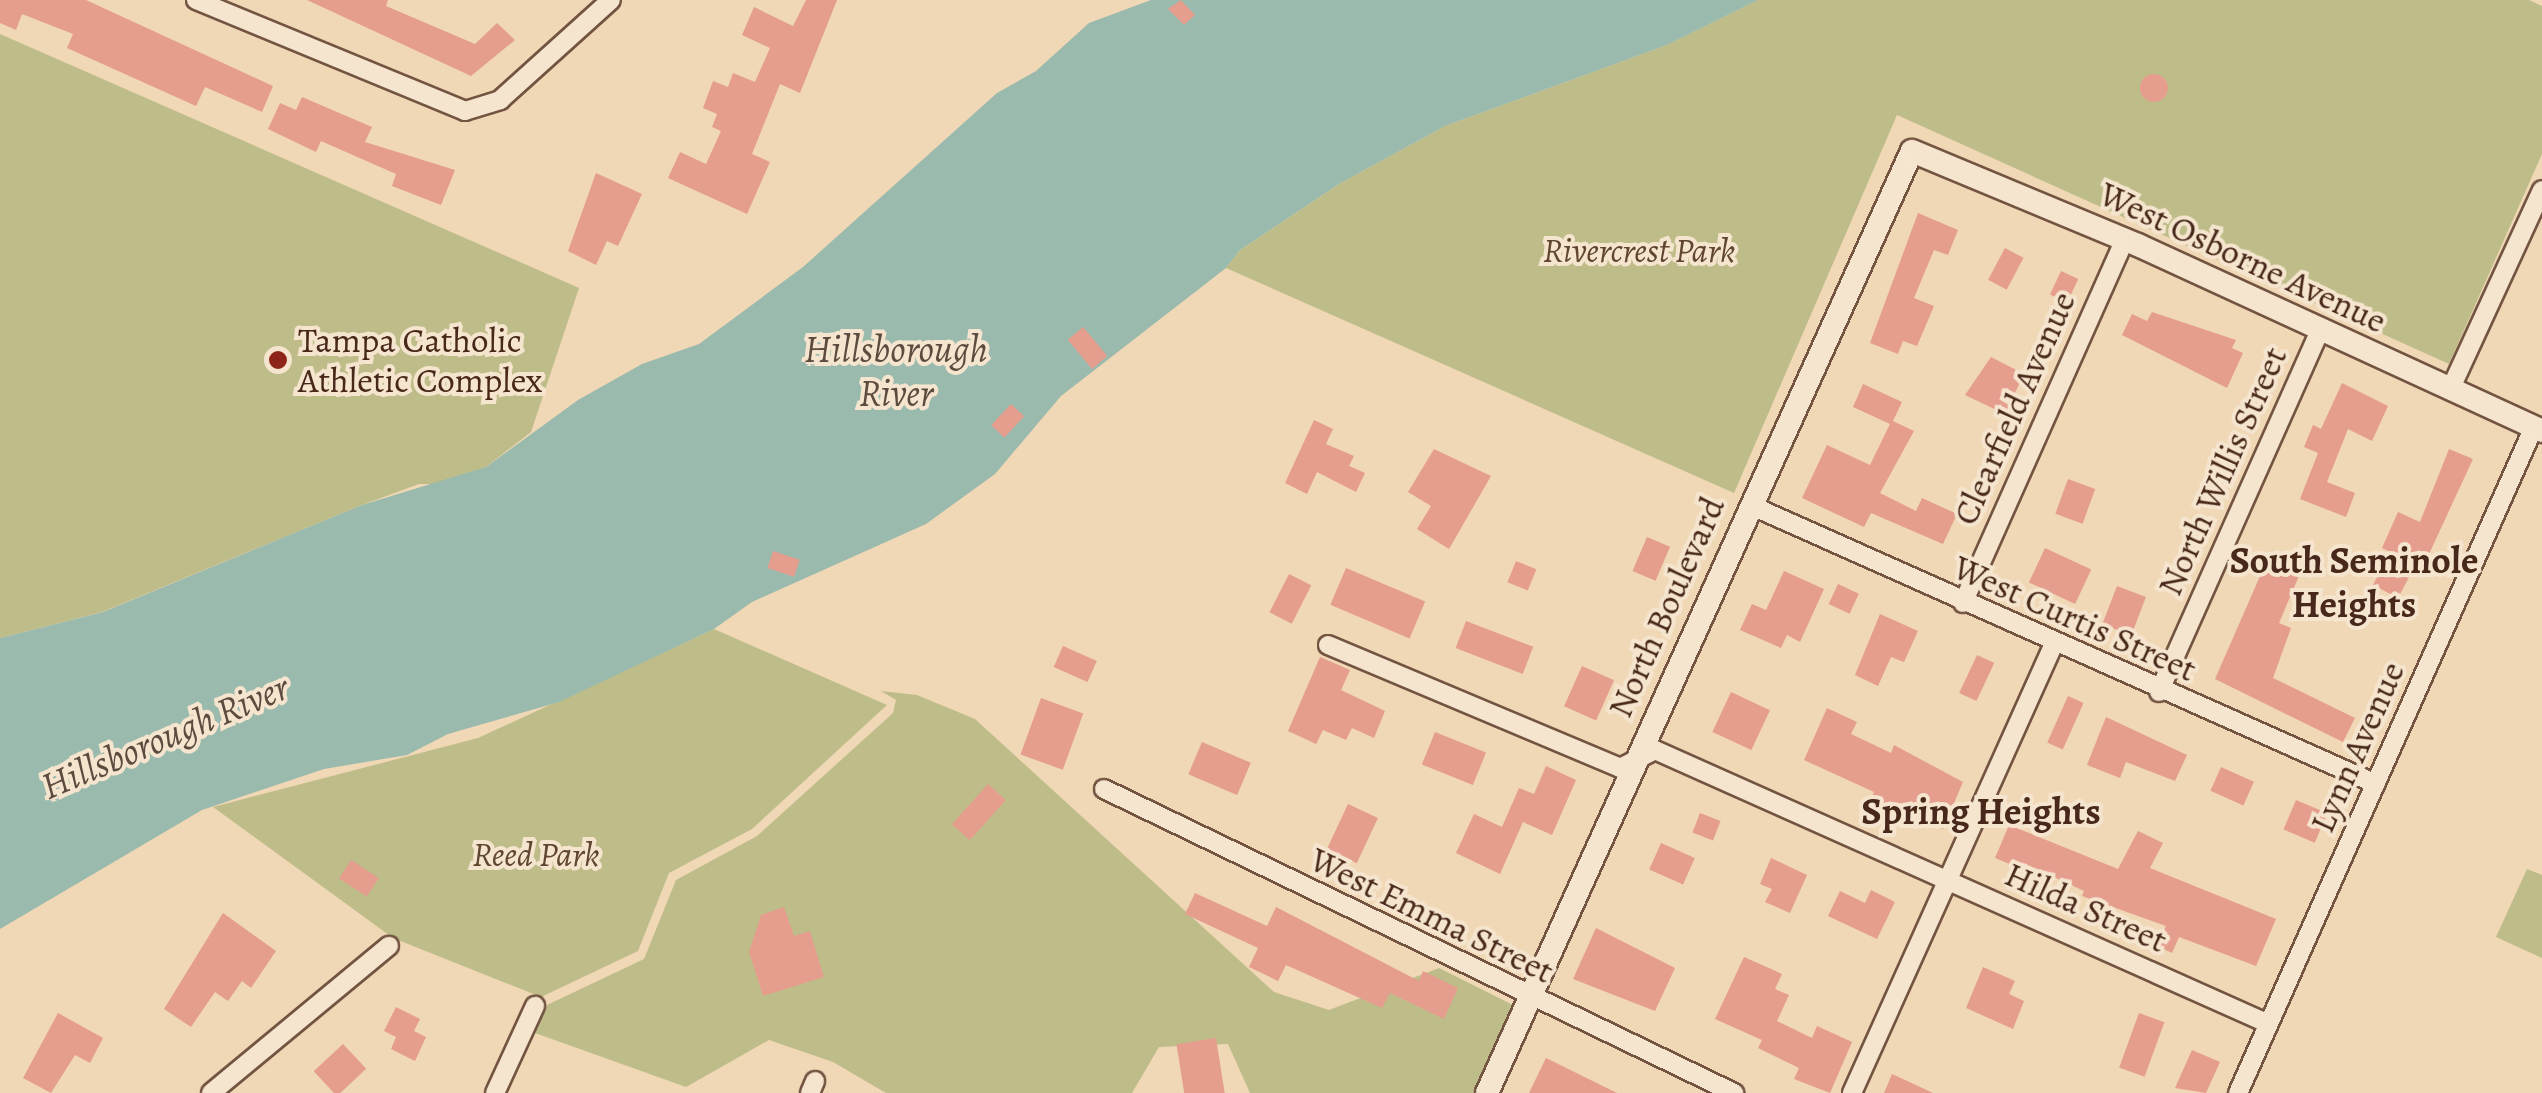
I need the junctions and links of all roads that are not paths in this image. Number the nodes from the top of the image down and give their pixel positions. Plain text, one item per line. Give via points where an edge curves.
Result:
1 (196, 0) edge
2 (611, 0) edge
3 (1912, 150) joint
4 (2542, 190) edge
5 (2125, 240) junction
6 (2320, 331) junction
7 (2450, 390) junction
8 (2538, 429) edge
9 (1750, 506) junction
10 (1963, 603) junction
11 (2054, 643) junction
12 (1328, 646) dead end
13 (2159, 692) junction
14 (1636, 761) junction
15 (2376, 784) junction
16 (1104, 789) dead end
17 (1947, 881) junction
18 (388, 946) dead end
19 (1529, 999) junction
20 (535, 1006) dead end
21 (2269, 1024) junction
22 (210, 1093) edge
23 (495, 1093) edge
24 (1487, 1093) edge
25 (1734, 1093) edge
26 (1852, 1093) edge
27 (2238, 1093) edge

1 - 2 street via 465,111 500,100
3 - 5 street, West Osborne Avenue
3 - 9 street, North Boulevard
4 - 7 street
5 - 6 street, West Osborne Avenue
5 - 10 street, Clearfield Avenue
6 - 7 street, West Osborne Avenue
6 - 13 street, North Willis Street
7 - 8 street, West Osborne Avenue
8 - 15 street, Lynn Avenue
9 - 10 street, West Curtis Street
9 - 14 street, North Boulevard
10 - 11 street, West Curtis Street
11 - 13 street, West Curtis Street
11 - 17 street
12 - 14 street, Hilda Street via 1620,768
13 - 15 street, West Curtis Street
14 - 17 street, Hilda Street via 1655,750
14 - 19 street, North Boulevard
15 - 21 street, Lynn Avenue
16 - 19 street, West Emma Street
17 - 21 street, Hilda Street
17 - 26 street
18 - 22 street
19 - 24 street, North Boulevard
19 - 25 street, West Emma Street
20 - 23 street
21 - 27 street, Lynn Avenue

